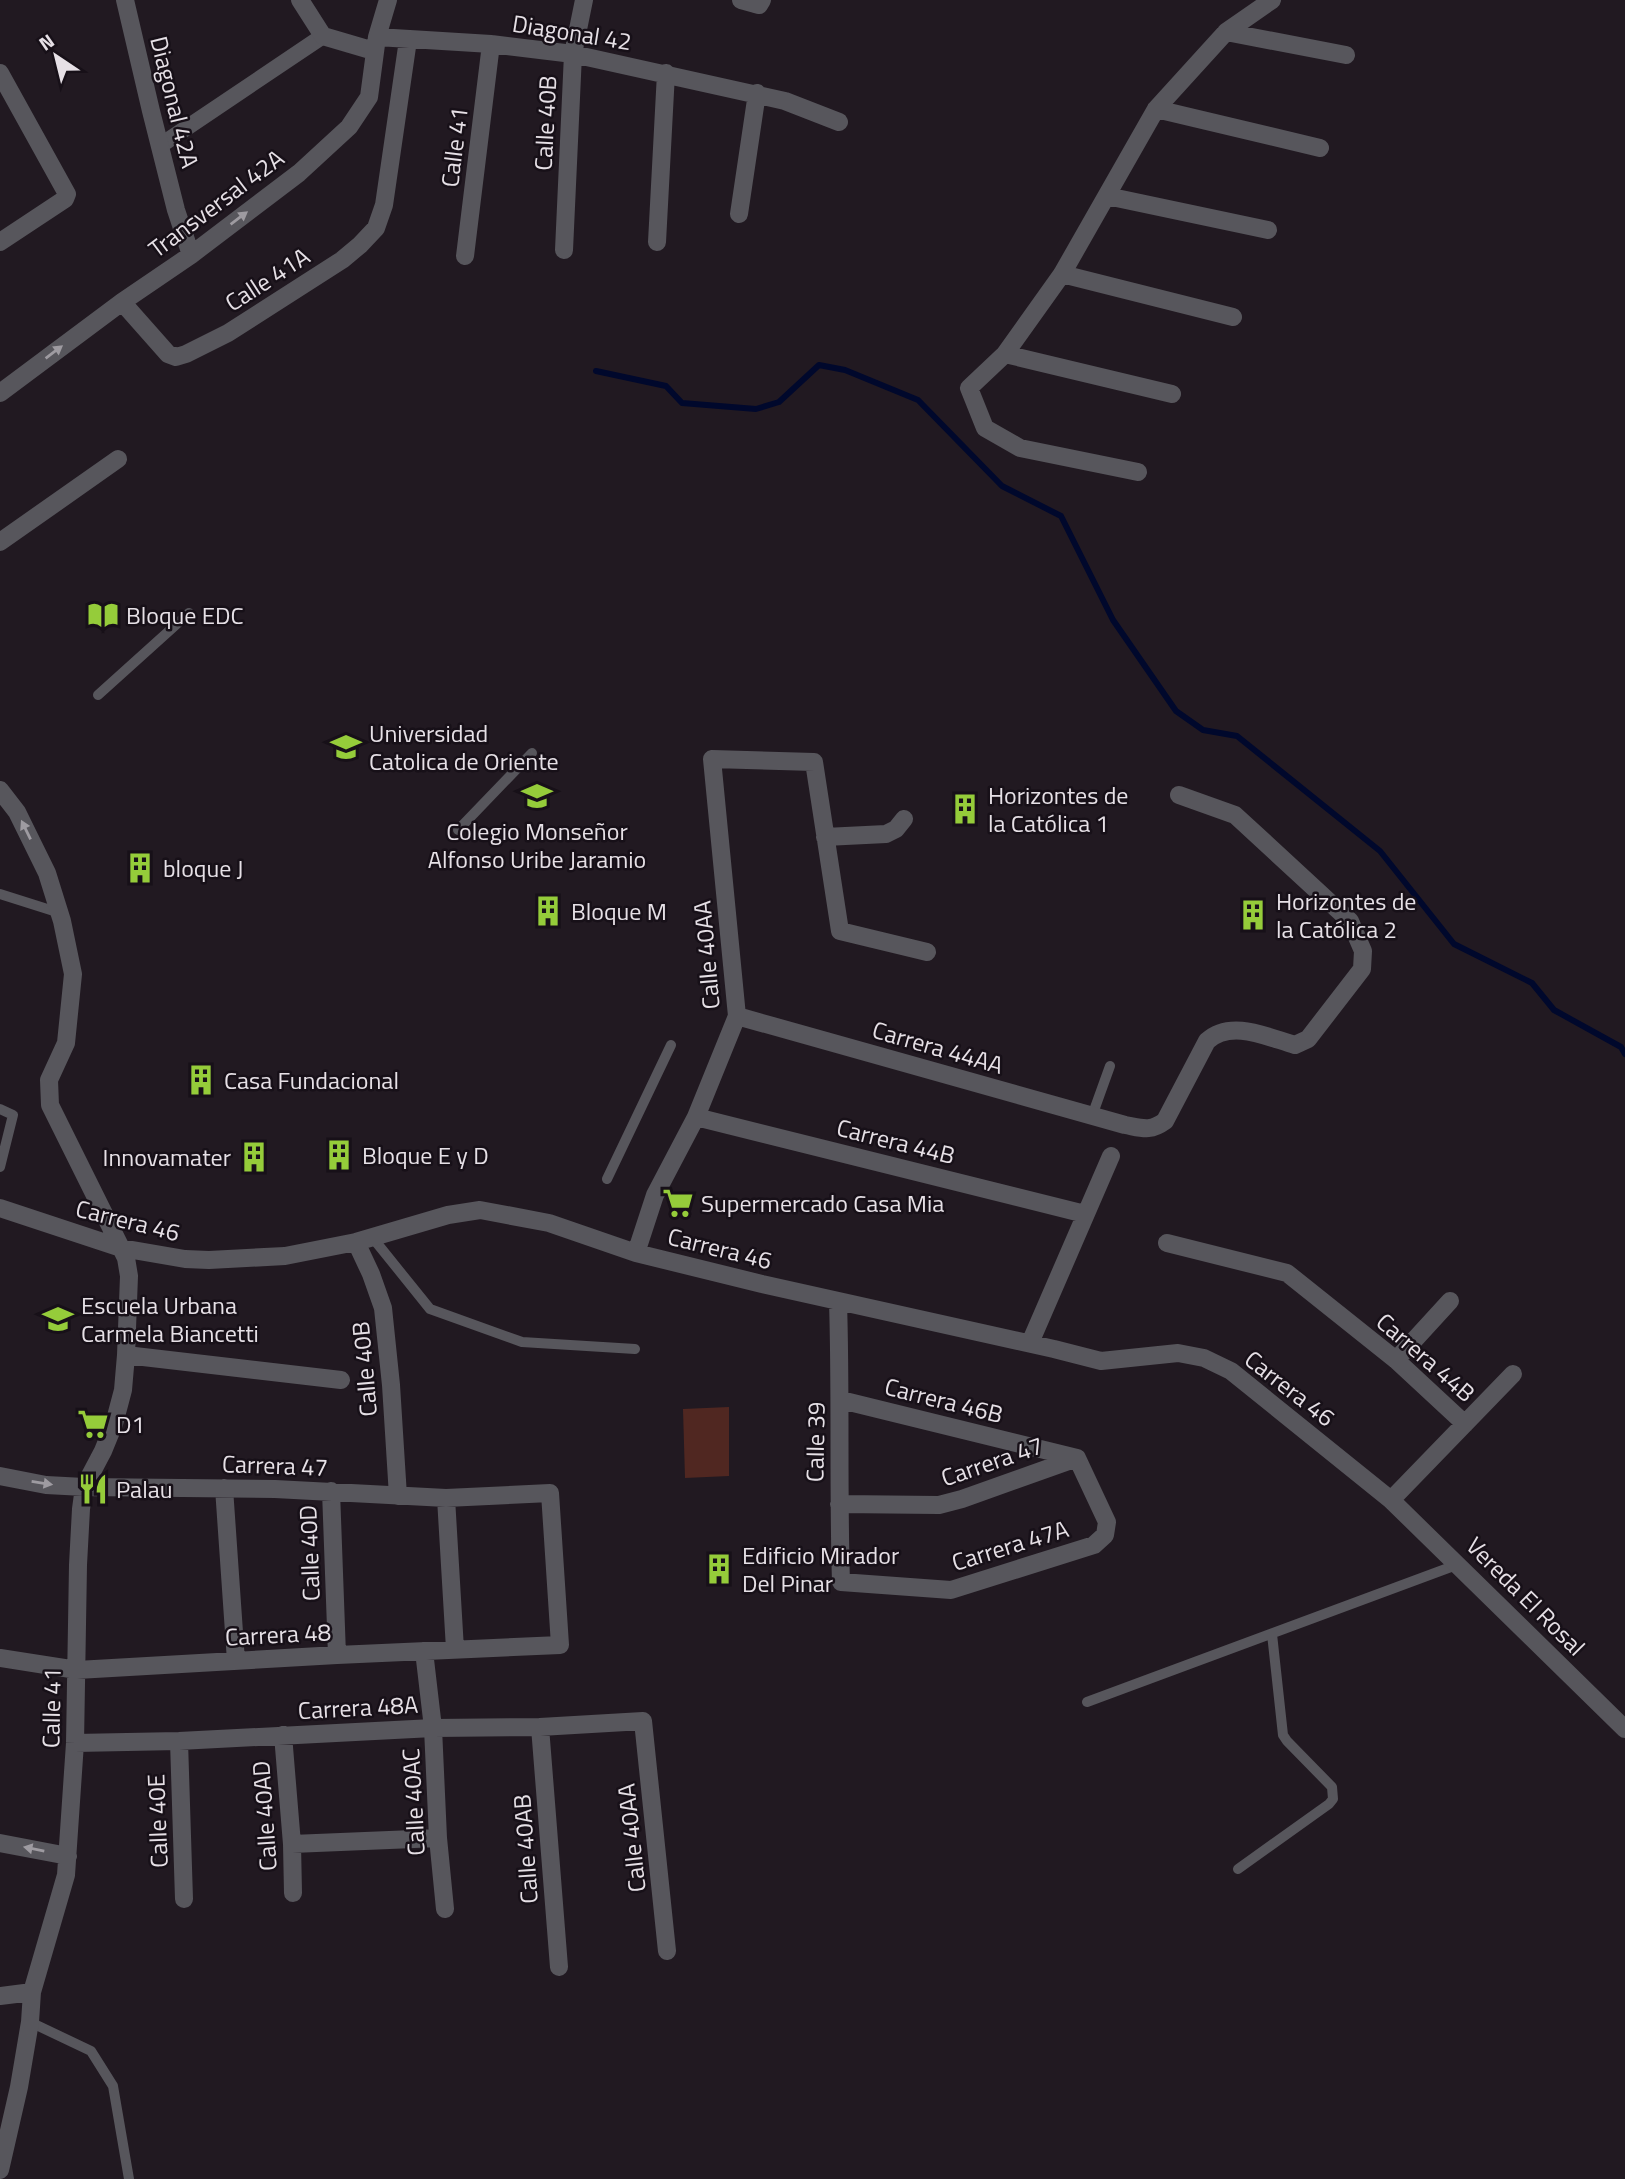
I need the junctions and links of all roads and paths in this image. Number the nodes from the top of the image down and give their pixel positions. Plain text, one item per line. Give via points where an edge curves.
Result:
1 (125, 0) edge
2 (300, 0) edge
3 (388, 0) edge
4 (584, 0) edge
5 (1272, 0) edge
6 (1226, 32) junction
7 (323, 36) junction
8 (408, 40) junction
9 (376, 44) junction
10 (491, 44) junction
11 (573, 54) junction
12 (1346, 55) dead end
13 (0, 73) edge
14 (666, 73) junction
15 (757, 93) junction
16 (1156, 109) junction
17 (839, 122) dead end
18 (161, 145) junction
19 (1320, 148) dead end
20 (1107, 196) junction
21 (739, 214) dead end
22 (1268, 230) dead end
23 (657, 242) dead end
24 (0, 243) edge
25 (564, 250) dead end
26 (191, 255) junction
27 (465, 256) dead end
28 (1062, 274) junction
29 (122, 302) junction
30 (1233, 317) dead end
31 (1005, 355) junction
32 (0, 393) edge
33 (1172, 394) dead end
34 (118, 459) dead end
35 (1138, 472) dead end
36 (0, 542) edge
37 (189, 613) dead end
38 (98, 695) dead end
39 (532, 753) dead end
40 (0, 790) edge
41 (1179, 795) dead end
42 (904, 819) dead end
43 (458, 830) dead end
44 (825, 837) junction
45 (0, 894) edge
46 (60, 913) junction
47 (928, 952) dead end
48 (737, 1016) junction
49 (671, 1045) dead end
50 (1110, 1066) dead end
51 (0, 1109) edge
52 (696, 1116) junction
53 (1092, 1116) junction
54 (1111, 1156) dead end
55 (1, 1161) edge
56 (607, 1179) dead end
57 (0, 1208) edge
58 (1085, 1214) junction
59 (364, 1240) junction
60 (1167, 1243) dead end
61 (121, 1248) junction
62 (636, 1253) junction
63 (1450, 1301) dead end
64 (838, 1302) junction
65 (1030, 1343) junction
66 (635, 1349) dead end
67 (126, 1355) junction
68 (1396, 1360) junction
69 (1513, 1374) dead end
70 (341, 1380) dead end
71 (841, 1400) junction
72 (1465, 1424) junction
73 (1077, 1458) junction
74 (0, 1476) edge
75 (84, 1487) junction
76 (225, 1488) junction
77 (331, 1491) junction
78 (398, 1496) junction
79 (446, 1498) junction
80 (1391, 1500) junction
81 (839, 1504) junction
82 (1459, 1564) junction
83 (841, 1582) joint
84 (1272, 1634) junction
85 (560, 1645) joint
86 (455, 1649) junction
87 (424, 1651) junction
88 (337, 1655) junction
89 (0, 1658) edge
90 (236, 1661) junction
91 (77, 1670) junction
92 (1087, 1702) dead end
93 (643, 1721) joint
94 (540, 1727) junction
95 (433, 1728) junction
96 (1625, 1728) edge
97 (283, 1735) junction
98 (179, 1741) junction
99 (75, 1744) junction
100 (438, 1838) junction
101 (0, 1843) edge
102 (292, 1844) junction
103 (68, 1856) junction
104 (1238, 1869) dead end
105 (293, 1893) dead end
106 (184, 1899) dead end
107 (445, 1909) dead end
108 (667, 1951) dead end
109 (559, 1967) dead end
110 (32, 1992) junction
111 (0, 1996) edge
112 (30, 2022) junction
113 (1, 2165) edge
114 (129, 2179) edge

1 - 18 street, Diagonal 42A
2 - 7 street
3 - 9 street, Transversal 42A
4 - 11 street, Calle 40B
5 - 6 street
6 - 12 street
6 - 16 street
7 - 9 street, Diagonal 42
7 - 18 street
8 - 9 street, Diagonal 42
8 - 10 street, Diagonal 42
8 - 29 street, Calle 41A via 384,205 376,228 360,245 228,333 186,355 168,354
26 -> 9 street, Transversal 42A via 299,173 349,127 369,97
10 - 11 street, Diagonal 42
10 - 27 street, Calle 41
11 - 14 street, Diagonal 42
11 - 25 street, Calle 40B
13 - 24 street via 67,194
14 - 15 street, Diagonal 42
14 - 23 street
15 - 17 street, Diagonal 42
15 - 21 street
16 - 19 street
16 - 20 street
18 - 26 street, Diagonal 42A
20 - 22 street
20 - 28 street
26 - 29 street, Transversal 42A
28 - 30 street
28 - 31 street
32 -> 29 street, Transversal 42A
31 - 33 street
31 - 35 street via 969,388 985,428 1020,448
34 - 36 street
37 - 38 lane
39 - 43 lane
46 -> 40 street, Calle 41 via 47,873
41 - 53 street, Carrera 44AA via 1235,815 1350,921 1363,951 1362,969 1308,1039 1295,1045 1237,1029 1214,1035 1165,1121 1156,1127
42 - 44 street via 886,834
44 - 47 street via 840,931
44 - 48 street, Calle 40AA via 814,762 712,760
45 - 46 lane
46 - 61 street, Calle 41 via 73,974 66,1043 49,1080 50,1105
48 - 52 street, Calle 40AA
48 - 53 street, Carrera 44AA
49 - 56 lane
50 - 53 lane
51 - 55 lane via 13,1115
52 - 58 street, Carrera 44B
52 - 62 street, Calle 40AA via 655,1195
54 - 58 street
57 - 61 street, Carrera 46
58 - 65 street
59 - 61 street, Carrera 46 via 285,1256 209,1260
59 - 62 street, Carrera 46 via 480,1210 549,1223
59 - 66 lane via 430,1309 522,1342
59 - 78 street, Calle 40B via 383,1308
60 - 68 street, Carrera 44B via 1286,1273
61 - 67 street, Calle 41 via 129,1276
62 - 64 street, Carrera 46
63 - 68 street
64 - 65 street, Carrera 46
64 - 71 street, Calle 39
65 - 80 street, Carrera 46 via 1101,1362 1178,1353 1204,1358 1231,1371
67 - 70 street
67 - 75 street, Calle 41 via 114,1424
68 - 72 street, Carrera 44B
69 - 72 street
71 - 73 street, Carrera 46B
71 - 81 street, Calle 39
72 - 80 street
73 - 81 street, Carrera 47 via 939,1505
73 - 83 street, Carrera 47A via 1107,1522 1105,1535 1094,1545 951,1590
74 -> 75 street, Carrera 47
75 - 76 street, Carrera 47
75 - 91 street, Calle 41
76 - 77 street, Carrera 47
76 - 90 street
77 - 78 street, Carrera 47
77 - 88 street, Calle 40D
78 - 79 street, Carrera 47
79 - 85 street, Carrera 47 via 550,1493
79 - 86 street
80 - 82 street, Vereda El Rosal
81 - 83 street, Calle 39
82 - 84 lane
82 - 96 street, Vereda El Rosal
84 - 92 lane
84 - 104 lane via 1283,1735 1332,1787 1333,1799
85 - 86 street, Carrera 48
86 - 87 street, Carrera 48
87 - 88 street, Carrera 48
87 - 95 street, Calle 40AC
88 - 90 street, Carrera 48
89 - 91 street, Carrera 48
90 - 91 street, Carrera 48
91 - 99 street, Calle 41
93 - 94 street, Carrera 48A
93 - 108 street, Calle 40AA
94 - 95 street, Carrera 48A
94 - 109 street, Calle 40AB
95 - 97 street, Carrera 48A
95 - 100 street, Calle 40AC
97 - 98 street, Carrera 48A
97 - 102 street, Calle 40AD
98 - 99 street, Carrera 48A
98 - 106 street, Calle 40E
99 - 103 street, Calle 41
100 - 102 street
100 - 107 street, Calle 40AC
103 -> 101 street
102 - 105 street, Calle 40AD
103 - 110 street, Calle 41
110 - 111 street
110 - 112 street, Calle 41
112 - 113 street, Calle 41
112 - 114 lane via 91,2051 113,2086

